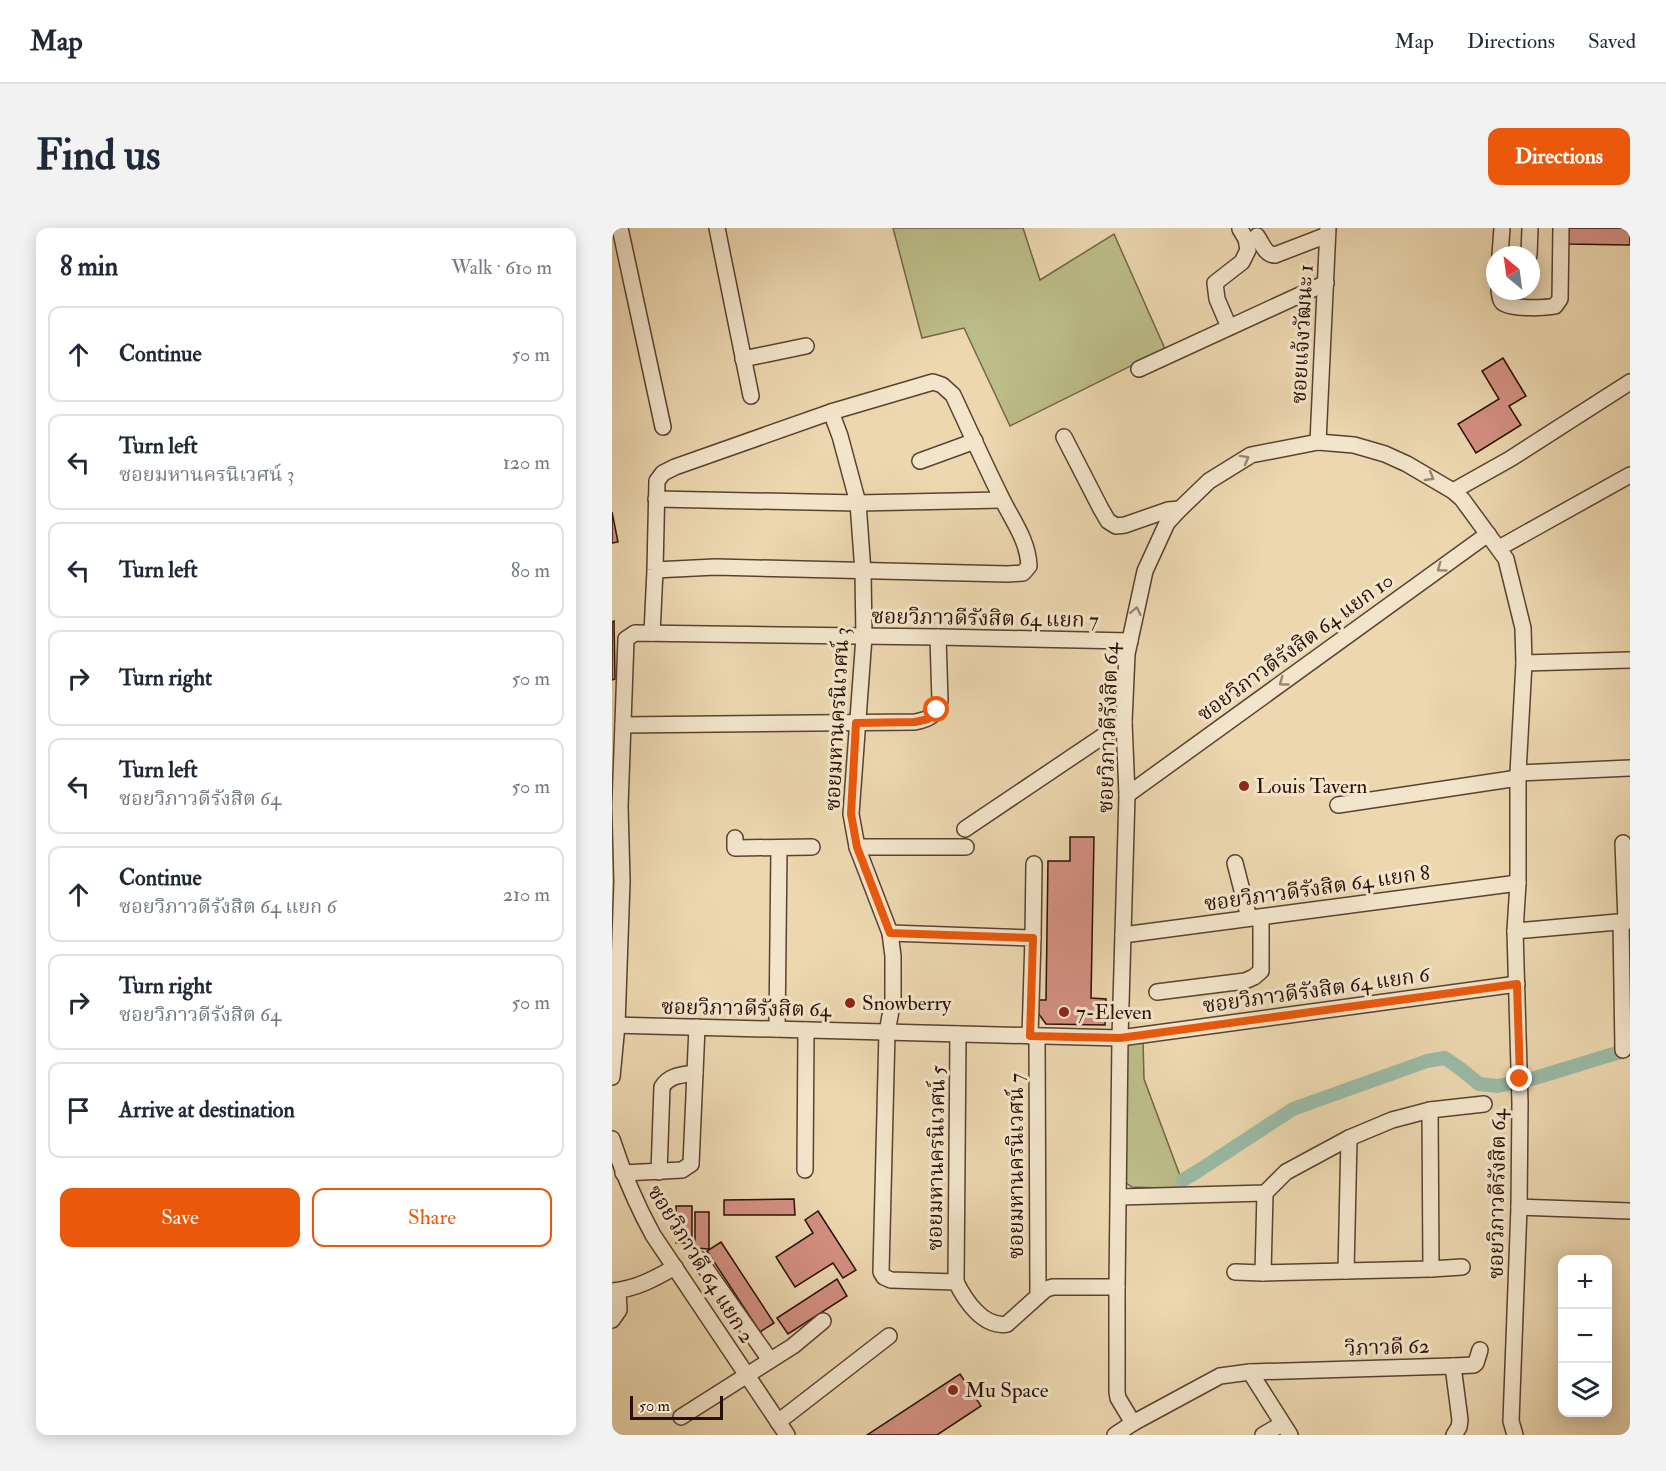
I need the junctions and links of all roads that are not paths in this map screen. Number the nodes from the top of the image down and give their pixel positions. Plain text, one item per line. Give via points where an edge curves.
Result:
1 (620, 228) edge
2 (717, 228) edge
3 (1502, 228) edge
4 (1530, 228) edge
5 (1561, 228) edge
6 (1240, 229) edge
7 (1327, 232) edge
8 (1257, 236) dead end
9 (1501, 246) edge
10 (1529, 246) edge
11 (1326, 283) junction
12 (1501, 300) edge
13 (1527, 300) edge
14 (1527, 307) junction
15 (1229, 327) junction
16 (806, 346) dead end
17 (743, 359) junction
18 (1139, 369) dead end
19 (1630, 382) edge
20 (751, 396) dead end
21 (831, 412) junction
22 (663, 428) dead end
23 (1064, 437) dead end
24 (975, 441) junction
25 (1318, 442) junction
26 (920, 461) dead end
27 (1630, 475) edge
28 (1453, 491) junction
29 (656, 498) junction
30 (1002, 500) junction
31 (858, 503) junction
32 (1180, 509) junction
33 (1488, 534) junction
34 (1499, 548) junction
35 (655, 570) junction
36 (863, 572) junction
37 (652, 633) junction
38 (864, 637) junction
39 (938, 637) junction
40 (1130, 641) junction
41 (1630, 660) edge
42 (1524, 663) junction
43 (1124, 722) junction
44 (856, 723) junction
45 (623, 725) junction
46 (1630, 768) edge
47 (1518, 775) junction
48 (1127, 799) junction
49 (1338, 805) dead end
50 (616, 806) edge
51 (965, 829) dead end
52 (735, 838) dead end
53 (1623, 843) dead end
54 (812, 847) dead end
55 (857, 847) junction
56 (966, 847) dead end
57 (779, 848) junction
58 (1235, 863) dead end
59 (1034, 864) dead end
60 (617, 881) edge
61 (1518, 883) junction
62 (1255, 917) junction
63 (1626, 921) edge
64 (1515, 931) junction
65 (890, 933) junction
66 (1123, 936) junction
67 (1033, 938) junction
68 (1517, 984) junction
69 (1157, 992) dead end
70 (614, 1025) edge
71 (697, 1027) junction
72 (777, 1029) junction
73 (807, 1030) junction
74 (887, 1032) junction
75 (958, 1034) junction
76 (1034, 1036) junction
77 (1115, 1038) junction
78 (1623, 1050) dead end
79 (695, 1073) junction
80 (612, 1077) edge
81 (1484, 1104) dead end
82 (1430, 1110) junction
83 (1349, 1138) junction
84 (612, 1139) edge
85 (804, 1170) dead end
86 (659, 1172) junction
87 (623, 1173) junction
88 (1265, 1193) junction
89 (1119, 1197) junction
90 (1519, 1207) junction
91 (1630, 1210) edge
92 (699, 1259) dead end
93 (675, 1267) junction
94 (1462, 1267) dead end
95 (1431, 1269) junction
96 (1346, 1271) junction
97 (1235, 1272) dead end
98 (1263, 1273) junction
99 (956, 1282) junction
100 (1117, 1287) junction
101 (615, 1291) edge
102 (1038, 1296) junction
103 (612, 1320) edge
104 (823, 1320) dead end
105 (889, 1336) dead end
106 (1480, 1350) dead end
107 (770, 1360) junction
108 (1453, 1366) junction
109 (1251, 1372) junction
110 (747, 1375) junction
111 (681, 1417) dead end
112 (778, 1422) junction
113 (1133, 1423) junction
114 (1286, 1429) edge
115 (787, 1435) edge
116 (1115, 1435) edge
117 (1263, 1435) edge
118 (1454, 1435) edge
119 (1515, 1435) edge

1 - 22 street
2 - 17 street
3 - 9 street
4 - 10 street
5 - 14 street via 1560,299 1555,306
6 - 15 street via 1248,250 1242,262 1215,283
7 - 8 street via 1275,255 1268,253
7 - 11 street, ซอยแจ้งวัฒนะ 1
11 - 15 street
11 - 25 street, ซอยแจ้งวัฒนะ 1
12 - 14 street via 1506,305
13 - 14 street
15 - 18 street
16 - 17 street
17 - 20 street
19 - 28 street
21 - 24 street via 933,382 952,395
21 - 29 street via 675,467 657,481
21 - 31 street, ซอยมหานครนิเวศน์ 3
23 - 32 street via 1108,521 1116,526
24 - 26 street
24 - 30 street
25 -> 28 street, ซอยวิภาวดีรังสิต 64 via 1354,445 1385,454
32 -> 25 street, ซอยวิภาวดีรังสิต 64 via 1209,481 1251,455
27 - 34 street
28 - 33 street, ซอยวิภาวดีรังสิต 64
29 - 31 street
29 - 35 street
30 - 31 street
30 - 36 street via 1029,553 1029,566 1023,573
31 - 36 street, ซอยมหานครนิเวศน์ 3
40 -> 32 street, ซอยวิภาวดีรังสิต 64 via 1144,571 1167,523
33 - 34 street, ซอยวิภาวดีรังสิต 64
33 -> 48 street, ซอยวิภาวดีรังสิต 64 แยก 10
34 - 42 street, ซอยวิภาวดีรังสิต 64 via 1506,559 1523,628
35 - 36 street via 715,567
35 - 37 street
36 - 38 street, ซอยมหานครนิเวศน์ 3
37 - 38 street, ซอยวิภาวดีรังสิต 64 แยก 7
37 - 45 street, ซอยวิภาวดีรังสิต 64 แยก 7 via 635,633 626,639
38 - 39 street, ซอยวิภาวดีรังสิต 64 แยก 7
38 - 44 street, ซอยมหานครนิเวศน์ 3
39 - 40 street, ซอยวิภาวดีรังสิต 64 แยก 7
39 - 44 street via 937,710 928,719 915,722
40 - 43 street, ซอยวิภาวดีรังสิต 64
41 - 42 street
42 - 47 street, ซอยวิภาวดีรังสิต 64
43 - 48 street, ซอยวิภาวดีรังสิต 64
43 - 51 street
44 - 45 street
44 - 55 street, ซอยมหานครนิเวศน์ 3 via 851,814
45 - 50 street
46 - 47 street
47 - 49 street
47 - 61 street, ซอยวิภาวดีรังสิต 64
48 - 66 street, ซอยวิภาวดีรังสิต 64
48 - 77 street via 1116,812
50 - 60 street
52 - 57 street via 735,848
53 - 63 street
54 - 57 street
55 - 56 street
55 - 65 street, ซอยมหานครนิเวศน์ 3
57 - 72 street
58 - 62 street
59 - 67 street, ซอยมหานครนิเวศน์ 7
60 - 70 street
61 - 62 street, ซอยวิภาวดีรังสิต 64 แยก 8
61 - 64 street, ซอยวิภาวดีรังสิต 64
62 - 66 street, ซอยวิภาวดีรังสิต 64 แยก 8
62 - 69 street via 1261,971 1254,977
63 - 64 street
63 - 78 street
64 - 68 street, ซอยวิภาวดีรังสิต 64
65 - 67 street
65 - 74 street, ซอยมหานครนิเวศน์ 3 via 892,1000
66 - 77 street, ซอยวิภาวดีรังสิต 64
67 - 76 street, ซอยมหานครนิเวศน์ 7
68 - 77 street, ซอยวิภาวดีรังสิต 64 แยก 6
68 - 90 street, ซอยวิภาวดีรังสิต 64
70 - 71 street, ซอยวิภาวดีรังสิต 64
70 - 80 street
71 - 72 street, ซอยวิภาวดีรังสิต 64
71 - 79 street
72 - 73 street, ซอยวิภาวดีรังสิต 64
73 - 74 street, ซอยวิภาวดีรังสิต 64
73 - 85 street
74 - 75 street, ซอยวิภาวดีรังสิต 64
74 - 99 street, ซอยมหานครนิเวศน์ 3 via 881,1272 891,1280
75 - 76 street, ซอยวิภาวดีรังสิต 64
75 - 99 street, ซอยมหานครนิเวศน์ 5
76 - 77 street, ซอยวิภาวดีรังสิต 64
76 - 102 street, ซอยมหานครนิเวศน์ 7
77 - 89 street
79 - 86 street via 674,1076 662,1087
79 - 86 street via 691,1164 682,1170
81 - 82 street
82 - 83 street
82 - 95 street
83 - 88 street via 1286,1172
83 - 96 street
84 - 87 street, ซอยวิภาวดี 64 แยก 2
86 - 87 street
87 - 93 street, ซอยวิภาวดี 64 แยก 2 via 653,1235
88 - 89 street
88 - 98 street
89 - 100 street
90 - 91 street
90 - 119 street, ซอยวิภาวดีรังสิต 64 via 1511,1421
92 - 107 street
93 - 101 street via 650,1282
93 - 110 street, ซอยวิภาวดี 64 แยก 2
94 - 95 street
95 - 96 street
96 - 98 street
97 - 98 street
99 - 102 street via 977,1313 1000,1326
100 - 102 street via 1053,1287
100 - 113 street via 1117,1392
101 - 103 street via 619,1310
104 - 107 street
105 - 112 street
106 - 108 street via 1474,1365
107 - 110 street
108 - 109 street, วิภาวดี 62
108 - 118 street, วิภาวดี 62 via 1460,1420
109 - 113 street, วิภาวดี 62 via 1220,1376
109 - 114 street
110 - 111 street
110 - 112 street, ซอยวิภาวดี 64 แยก 2
112 - 115 street, ซอยวิภาวดี 64 แยก 2
113 - 116 street, วิภาวดี 62
114 - 117 street

